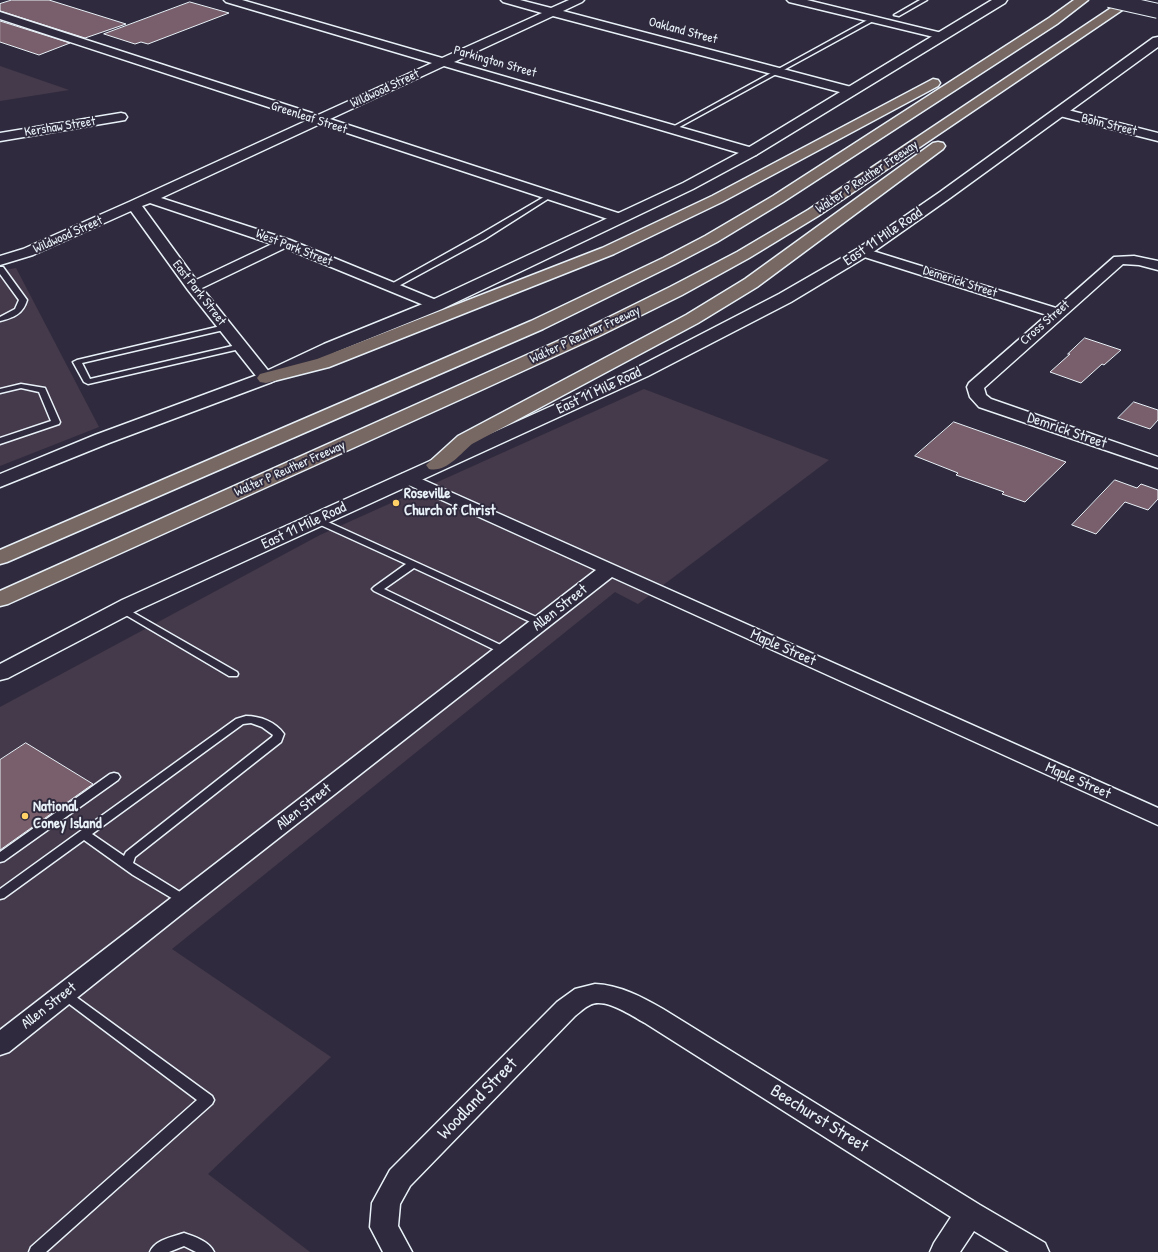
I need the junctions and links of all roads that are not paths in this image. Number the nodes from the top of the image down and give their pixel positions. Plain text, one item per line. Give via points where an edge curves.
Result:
1 (230, 0) edge
2 (507, 0) edge
3 (578, 0) edge
4 (793, 0) edge
5 (924, 0) edge
6 (1001, 0) edge
7 (1109, 0) edge
8 (1132, 0) edge
9 (1078, 3) edge
10 (1158, 11) edge
11 (552, 12) junction
12 (898, 15) dead end
13 (0, 16) edge
14 (873, 19) junction
15 (942, 36) junction
16 (1158, 41) edge
17 (442, 62) junction
18 (778, 71) junction
19 (1012, 80) junction
20 (851, 91) junction
21 (1060, 112) junction
22 (121, 117) dead end
23 (317, 120) junction
24 (672, 129) junction
25 (0, 137) edge
26 (1158, 137) edge
27 (751, 152) junction
28 (549, 196) junction
29 (149, 198) junction
30 (134, 205) junction
31 (619, 218) junction
32 (285, 243) junction
33 (863, 252) junction
34 (0, 261) edge
35 (1158, 266) edge
36 (0, 269) edge
37 (193, 287) junction
38 (390, 287) junction
39 (436, 305) junction
40 (1057, 313) junction
41 (0, 319) edge
42 (225, 327) junction
43 (240, 346) junction
44 (266, 378) junction
45 (0, 391) edge
46 (978, 397) joint
47 (0, 441) edge
48 (1158, 463) edge
49 (436, 465) junction
50 (408, 478) junction
51 (0, 481) edge
52 (317, 520) junction
53 (0, 558) edge
54 (413, 564) junction
55 (609, 570) junction
56 (0, 599) edge
57 (122, 609) junction
58 (541, 623) junction
59 (505, 651) junction
60 (0, 673) edge
61 (233, 674) dead end
62 (114, 777) dead end
63 (1158, 817) edge
64 (84, 835) junction
65 (0, 858) edge
66 (127, 864) junction
67 (0, 895) edge
68 (184, 900) junction
69 (600, 993) joint
70 (64, 994) junction
71 (0, 1045) edge
72 (970, 1214) junction
73 (36, 1252) edge
74 (157, 1252) edge
75 (207, 1252) edge
76 (398, 1252) edge
77 (944, 1252) edge
78 (1035, 1252) edge

1 - 17 street, Parkington Street
2 - 11 street, Oakland Street
3 - 11 street, Wildwood Street
4 - 14 street
5 - 12 lane
6 - 15 main road
7 - 10 main road, bridge
8 - 19 highway, Walter P Reuther Freeway
9 - 44 highway via 1040,18 955,71 767,172 608,251 323,363
9 - 53 highway, Walter P Reuther Freeway via 778,199 669,261 537,325
11 - 17 street, Wildwood Street
11 - 18 street, Oakland Street
13 - 23 street, Greenleaf Street
14 - 15 street
14 - 18 lane
15 - 20 main road
16 - 21 main road, East 11 Mile Road
17 - 23 street, Wildwood Street
17 - 24 street, Parkington Street
18 - 20 street, Oakland Street
18 - 24 lane
19 - 49 highway via 984,110 955,133 751,283 692,319 465,440
19 - 56 highway, Walter P Reuther Freeway via 813,213 676,291 594,332
20 - 27 main road
21 - 26 street, Bohn Street
21 - 33 main road, East 11 Mile Road
22 - 25 street, Kershaw Street
23 - 28 street, Greenleaf Street
23 - 29 street, Wildwood Street
24 - 27 street, Parkington Street
27 - 31 main road via 688,186
28 - 31 street, Greenleaf Street
28 - 38 lane via 482,237
29 - 30 street, Wildwood Street
29 - 32 street, West Park Street
30 - 34 street, Wildwood Street via 28,252
30 - 37 street, East Park Street
31 - 39 main road
32 - 37 street
32 - 38 street, West Park Street
33 - 40 street, Demerick Street
33 - 49 main road, East 11 Mile Road via 785,298 642,372
35 - 40 street, Cross Street via 1127,258 1118,260
36 - 41 lane via 23,300 21,309 15,314
37 - 42 street, East Park Street
38 - 39 street, West Park Street
39 - 44 main road via 330,348
40 - 46 street, Cross Street via 980,381 975,387
42 - 43 street, East Park Street
42 - 43 lane via 77,362 88,382
43 - 44 street, East Park Street
44 - 51 main road via 102,439
45 - 47 lane via 21,386 42,390 56,422
46 - 48 street, Demrick Street via 985,403
49 - 50 main road, East 11 Mile Road
50 - 52 main road, East 11 Mile Road
50 - 55 street, Maple Street
52 - 54 lane
52 - 57 main road, East 11 Mile Road
54 - 58 lane
54 - 59 lane via 378,589
55 - 58 street, Allen Street
55 - 63 street, Maple Street
57 - 60 main road, East 11 Mile Road
57 - 61 lane
58 - 59 street, Allen Street
59 - 68 street, Allen Street
62 - 65 lane
64 - 66 lane
64 - 66 lane via 240,721 246,719 262,722 279,734 277,739 130,855
64 - 67 lane
66 - 68 lane
68 - 70 street, Allen Street
69 - 72 street, Beechurst Street via 624,1001 654,1016
69 - 76 street, Woodland Street via 586,995 566,1009 400,1178 386,1203 384,1227
70 - 71 street, Allen Street
70 - 73 lane via 208,1100
72 - 77 street
72 - 78 street, Beechurst Street
74 - 75 lane via 184,1239

